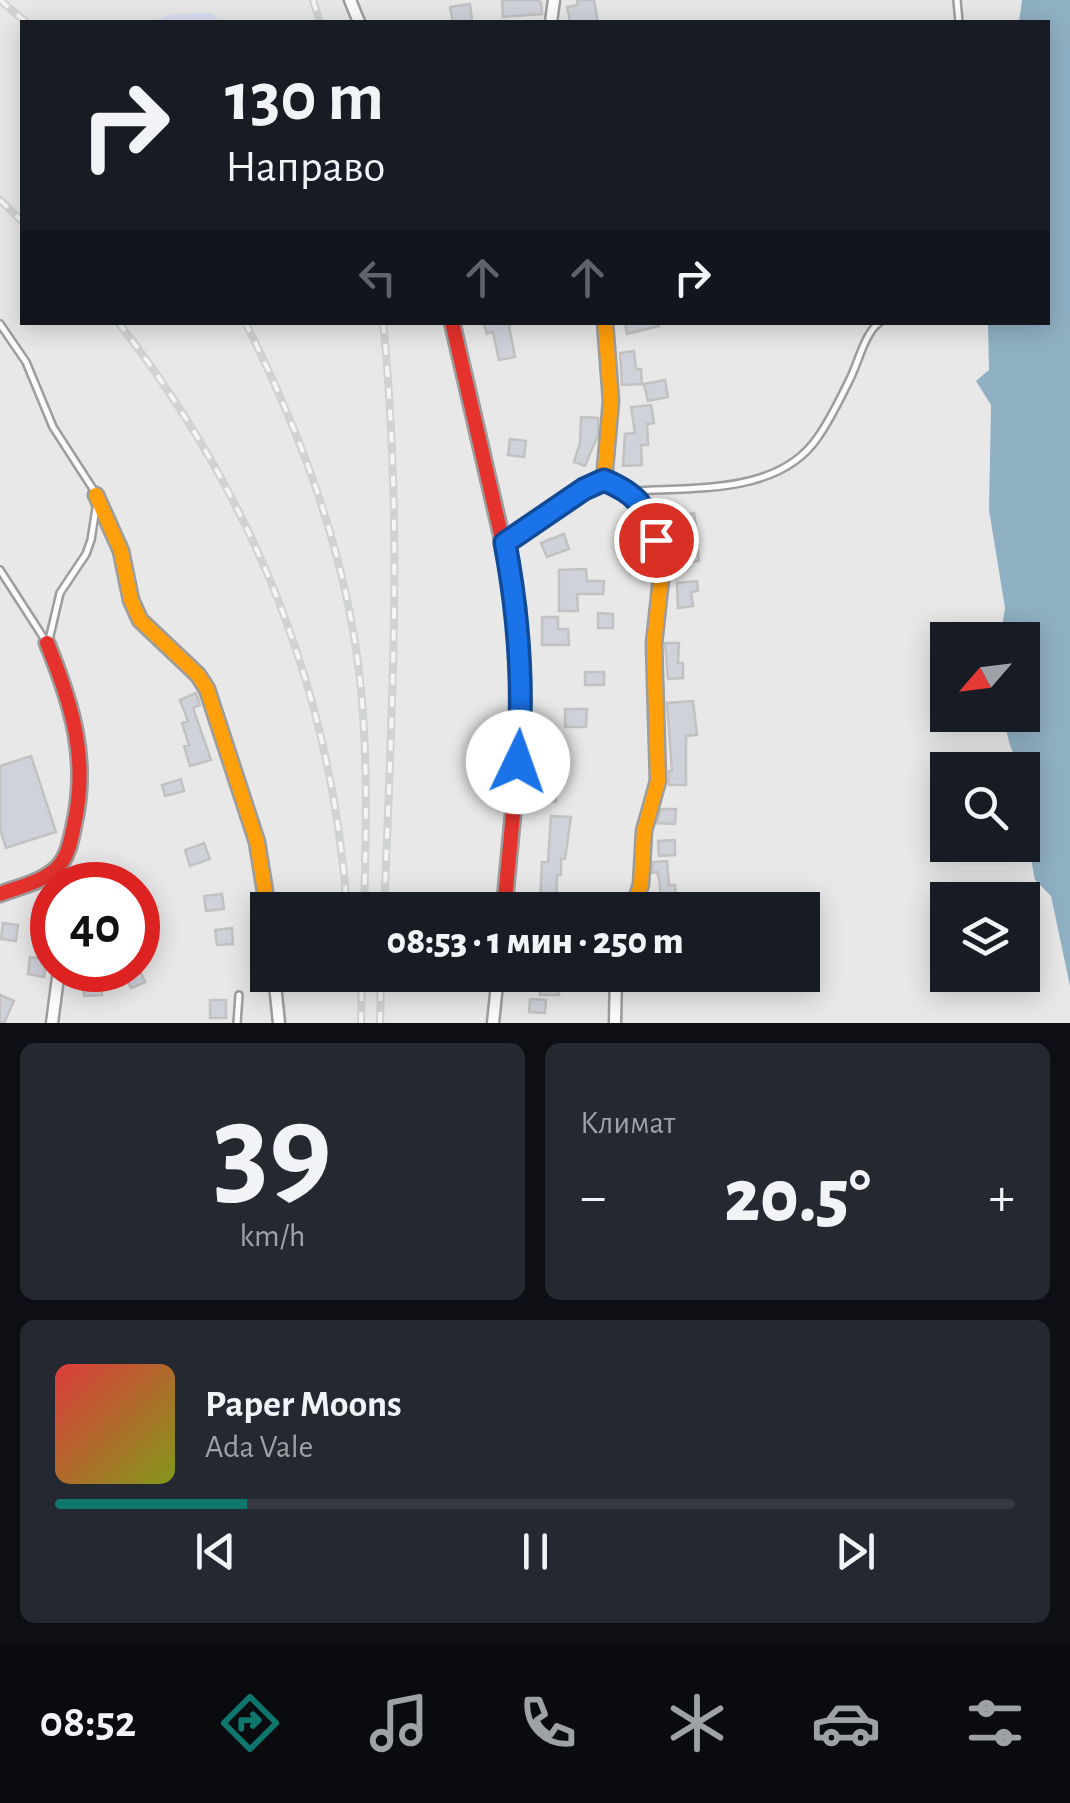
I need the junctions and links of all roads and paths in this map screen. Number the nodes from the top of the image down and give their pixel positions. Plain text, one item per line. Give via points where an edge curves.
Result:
1 (0, 324) edge
2 (458, 325) edge
3 (605, 325) edge
4 (876, 325) edge
5 (604, 480) junction
6 (631, 492) junction
7 (96, 495) junction
8 (505, 543) junction
9 (0, 570) edge
10 (48, 643) junction
11 (61, 862) edge
12 (30, 881) edge
13 (265, 892) edge
14 (506, 892) edge
15 (639, 892) edge
16 (0, 894) edge
17 (56, 992) edge
18 (276, 992) edge
19 (496, 992) edge
20 (616, 992) edge
21 (239, 995) dead end
22 (52, 1023) edge
23 (237, 1023) edge
24 (279, 1023) edge
25 (493, 1023) edge
26 (615, 1023) edge

1 - 7 lane
2 - 8 street
3 - 5 street via 612,391
4 - 6 lane via 817,439 801,455 744,483
5 - 6 street
5 - 8 lane
6 - 15 street via 646,511 662,569 654,644 658,781 644,831
7 - 10 lane via 91,540 60,593
7 - 13 street via 140,620 207,689 257,842
8 - 14 street via 521,667
9 - 10 lane
10 - 11 street via 74,708 83,759 77,813
12 - 16 street
17 - 22 street
18 - 24 street
19 - 25 street
20 - 26 street
21 - 23 lane

